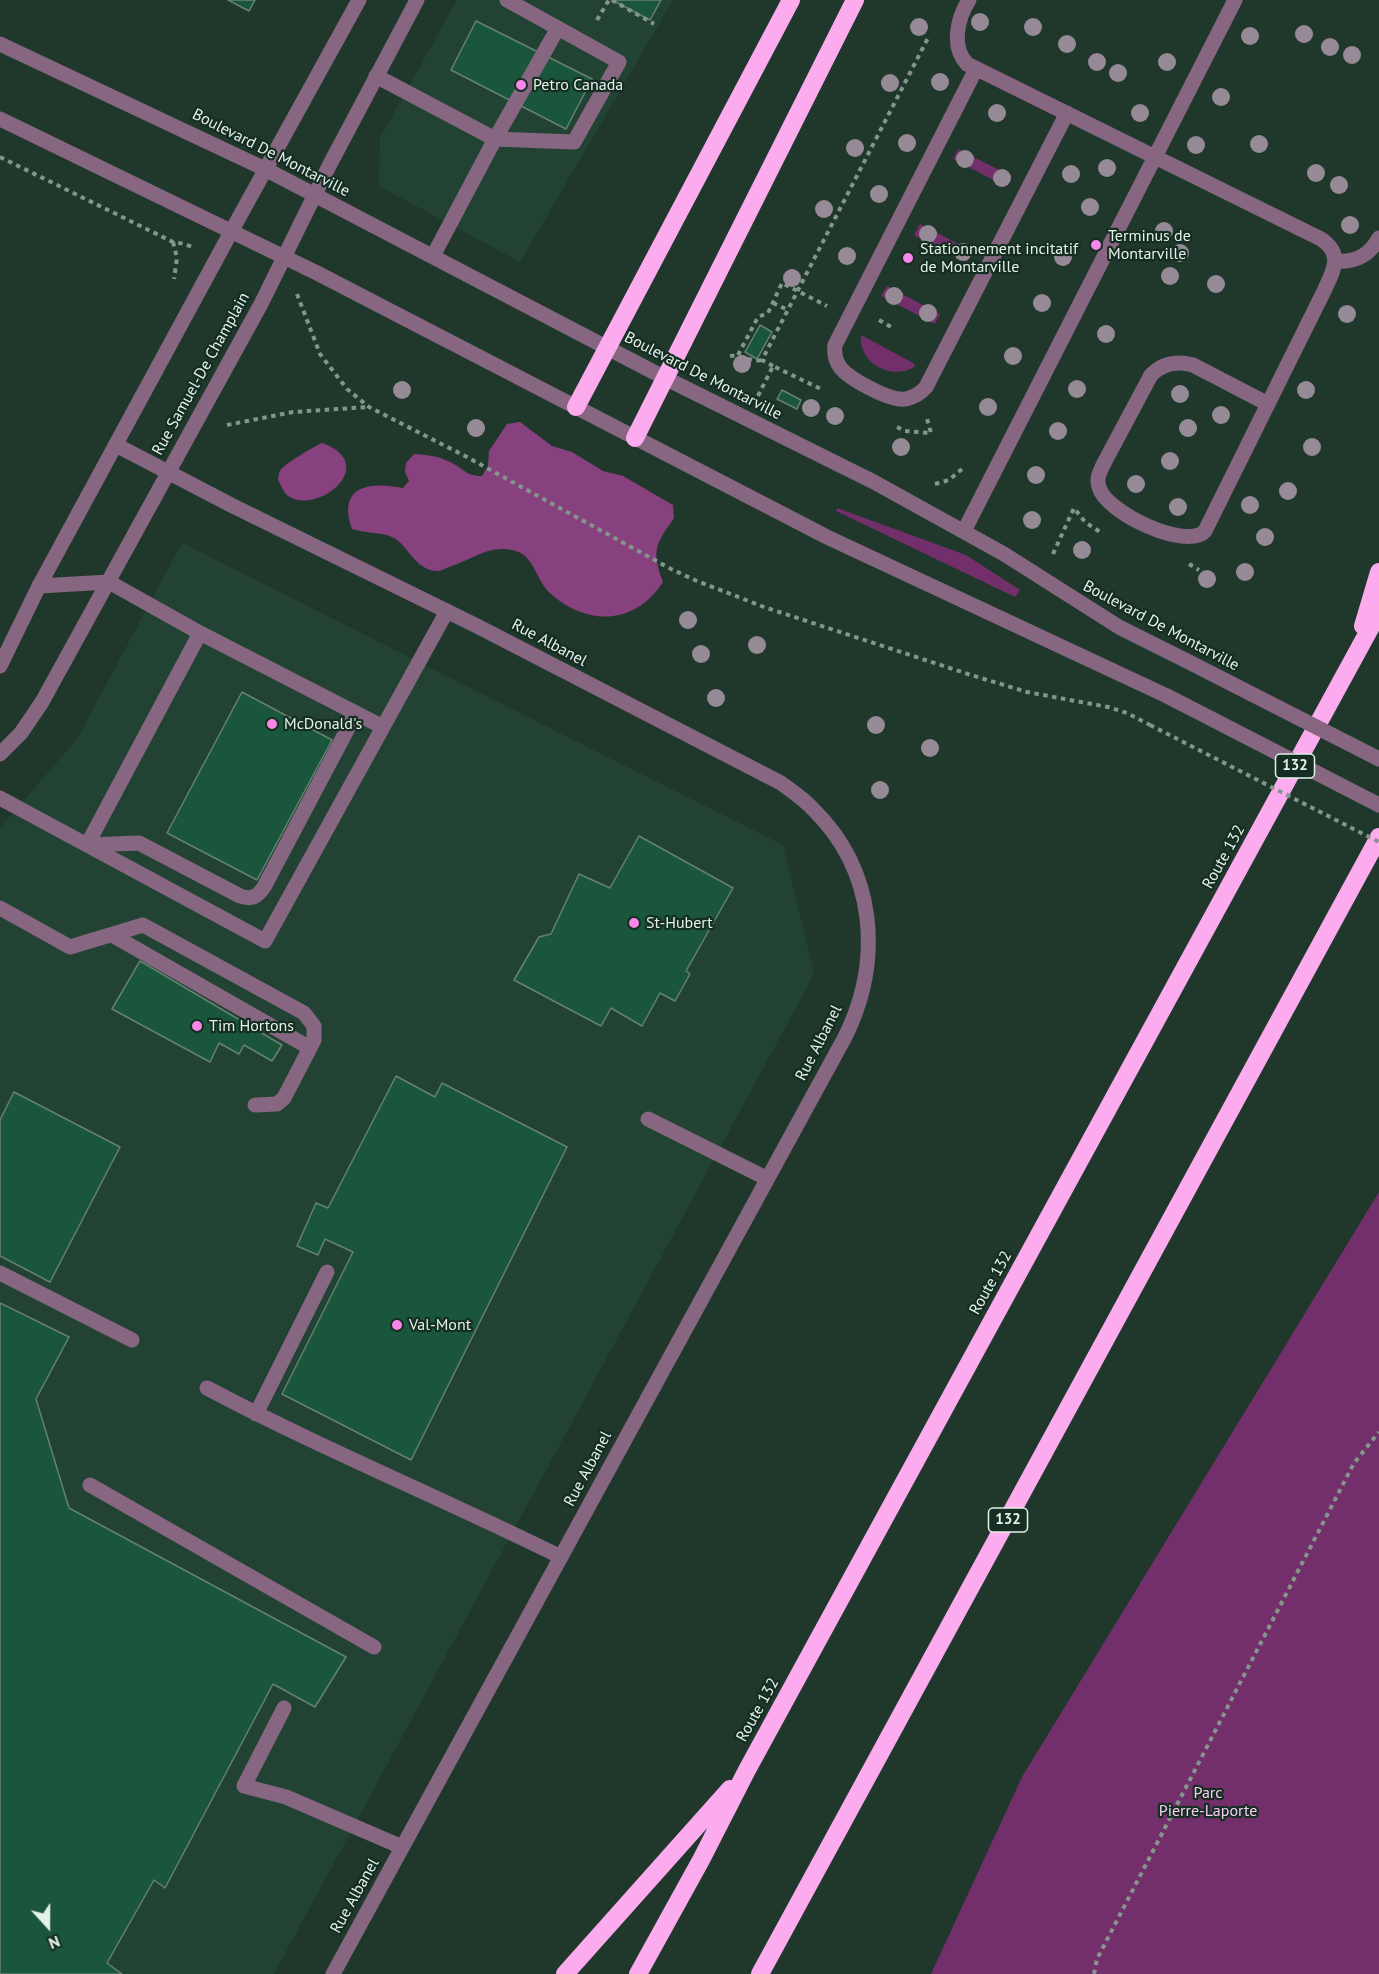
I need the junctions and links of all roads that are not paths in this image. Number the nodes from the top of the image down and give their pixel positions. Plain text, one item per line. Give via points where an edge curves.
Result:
1 (359, 0) edge
2 (417, 0) edge
3 (507, 0) edge
4 (791, 0) edge
5 (855, 0) edge
6 (969, 0) edge
7 (1235, 0) edge
8 (533, 6) edge
9 (558, 28) junction
10 (0, 44) edge
11 (976, 69) junction
12 (376, 76) junction
13 (1066, 113) junction
14 (0, 119) edge
15 (495, 139) junction
16 (1154, 157) junction
17 (265, 169) junction
18 (314, 195) junction
19 (231, 232) junction
20 (1379, 238) edge
21 (283, 256) junction
22 (433, 256) junction
23 (1335, 261) junction
24 (607, 347) junction
25 (665, 378) junction
26 (1268, 404) junction
27 (576, 407) junction
28 (635, 438) junction
29 (116, 445) junction
30 (168, 471) junction
31 (964, 531) junction
32 (1379, 572) edge
33 (109, 582) junction
34 (39, 586) junction
35 (447, 611) junction
36 (1379, 612) edge
37 (200, 633) junction
38 (1352, 662) junction
39 (0, 666) edge
40 (356, 713) junction
41 (383, 727) junction
42 (0, 754) edge
43 (1379, 759) edge
44 (0, 798) edge
45 (1379, 805) edge
46 (1379, 837) edge
47 (87, 845) junction
48 (1379, 853) edge
49 (1348, 896) junction
50 (0, 908) edge
51 (112, 935) junction
52 (310, 1048) junction
53 (255, 1105) dead end
54 (648, 1119) dead end
55 (766, 1178) junction
56 (327, 1272) dead end
57 (0, 1273) edge
58 (132, 1340) dead end
59 (207, 1388) dead end
60 (256, 1414) junction
61 (90, 1485) dead end
62 (561, 1557) junction
63 (374, 1647) dead end
64 (284, 1708) dead end
65 (747, 1770) junction
66 (402, 1847) junction
67 (333, 1974) edge
68 (565, 1974) edge
69 (638, 1974) edge
70 (760, 1974) edge

1 - 17 street
2 - 12 street, Rue Samuel-De Champlain
3 - 8 street
4 - 24 highway
5 - 25 highway
6 - 11 street via 960,21 957,48 961,57
7 - 16 street
8 - 9 street
9 - 15 street
9 - 15 street via 619,62 574,142
10 - 17 street, Boulevard De Montarville
11 - 13 street
11 - 13 street via 835,345 836,359 843,370 884,395 907,399 926,387
12 - 15 street
12 - 18 street, Rue Samuel-De Champlain
13 - 16 street
14 - 19 street
15 - 22 street
16 - 23 street via 1321,239 1331,248
16 - 31 street
17 - 18 street, Boulevard De Montarville
17 - 19 street
18 - 21 street, Rue Samuel-De Champlain
18 - 22 street, Boulevard De Montarville
19 - 21 street
19 - 29 street
20 - 23 street via 1363,257
21 - 27 street
21 - 30 street, Rue Samuel-De Champlain via 261,304
22 - 24 street, Boulevard De Montarville
23 - 26 street
24 - 25 street, Boulevard De Montarville
24 - 27 highway
25 - 28 highway
25 - 31 street, Boulevard De Montarville
26 - 26 street via 1205,531 1199,536 1170,534 1143,525 1114,507 1100,490 1098,478 1103,465 1151,375 1164,365 1193,365
27 - 28 street
28 - 45 street, bridge via 857,551 1167,696
29 - 30 street, Rue Albanel
29 - 34 street
30 - 33 street, Rue Samuel-De Champlain
30 - 35 street, Rue Albanel
31 - 43 street, Boulevard De Montarville, bridge via 1111,622
32 - 38 highway
33 - 34 street
33 - 37 street
33 - 42 street, Rue Samuel-De Champlain via 42,702 21,733
34 - 39 street
35 - 41 street
35 - 55 street, Rue Albanel via 781,783 813,808 839,841 857,878 867,918 869,959 861,1000 845,1037
36 - 38 highway, Route 132 / 132
37 - 40 street
37 - 47 street
38 - 65 highway, Route 132 / 132
40 - 41 street
40 - 47 street via 264,887 255,897 240,896 139,843
41 - 47 street via 265,941
44 - 47 street
46 - 49 highway, 132
48 - 49 highway
49 - 70 highway, 132
50 - 51 street via 70,947
51 - 52 street
51 - 52 street via 143,925 304,1013 314,1026
52 - 53 street via 284,1098 277,1104
54 - 55 street
55 - 62 street, Rue Albanel
56 - 60 street
57 - 58 street
59 - 60 street
60 - 62 street
61 - 63 street
62 - 66 street, Rue Albanel
64 - 66 street via 244,1786 286,1797
65 - 68 highway
65 - 69 highway, Route 132 / 132
66 - 67 street, Rue Albanel

